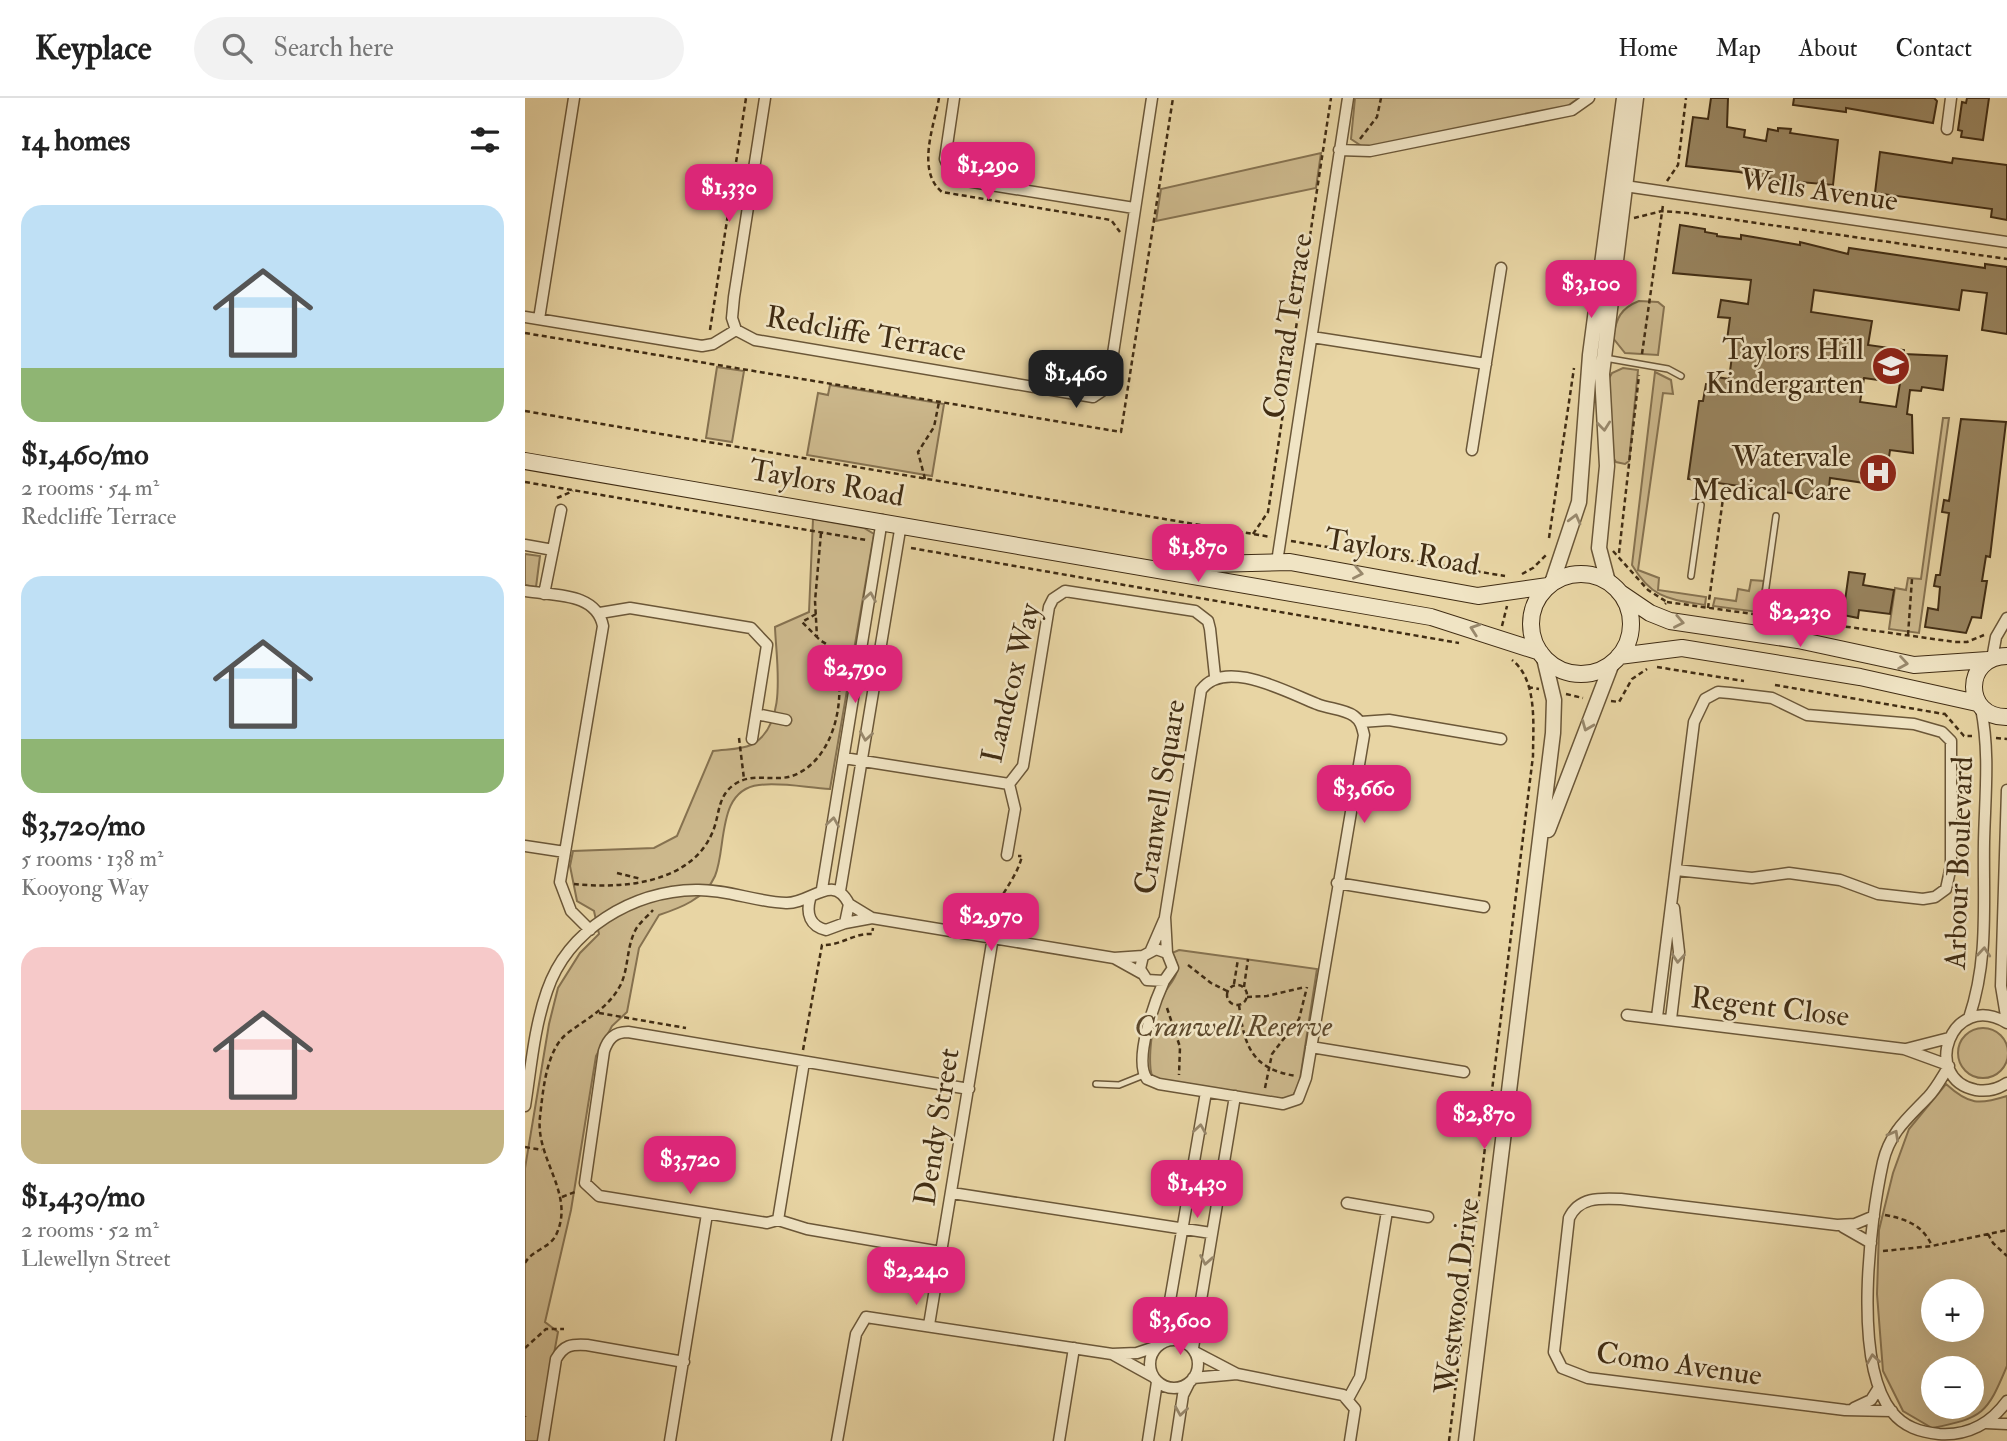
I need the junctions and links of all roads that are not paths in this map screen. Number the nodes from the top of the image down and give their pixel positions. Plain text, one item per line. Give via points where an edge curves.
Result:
1 (574, 98) edge
2 (765, 98) edge
3 (954, 98) edge
4 (1152, 98) edge
5 (1347, 98) edge
6 (1589, 98) edge
7 (1624, 98) edge
8 (1636, 98) edge
9 (1951, 98) edge
10 (1947, 129) dead end
11 (1339, 150) junction
12 (1618, 185) junction
13 (1134, 208) junction
14 (2007, 242) edge
15 (1501, 268) dead end
16 (525, 317) edge
17 (539, 319) junction
18 (738, 332) junction
19 (1312, 337) junction
20 (1597, 357) junction
21 (1486, 364) junction
22 (1681, 376) dead end
23 (1472, 450) dead end
24 (525, 461) edge
25 (1701, 505) dead end
26 (561, 510) dead end
27 (1776, 516) dead end
28 (883, 520) junction
29 (901, 524) junction
30 (525, 545) edge
31 (553, 550) junction
32 (1120, 562) junction
33 (1277, 562) junction
34 (1691, 576) dead end
35 (1550, 585) junction
36 (1613, 587) junction
37 (525, 591) edge
38 (1273, 591) junction
39 (544, 594) junction
40 (600, 613) junction
41 (2007, 618) edge
42 (1760, 634) junction
43 (1542, 655) junction
44 (1996, 658) edge
45 (1615, 659) junction
46 (1215, 677) junction
47 (1979, 706) junction
48 (756, 715) junction
49 (2007, 717) edge
50 (786, 720) dead end
51 (1361, 722) junction
52 (752, 739) road end
53 (1501, 739) dead end
54 (844, 758) junction
55 (861, 761) junction
56 (1009, 784) junction
57 (2007, 790) edge
58 (525, 846) edge
59 (565, 852) junction
60 (1007, 855) road end
61 (1537, 865) junction
62 (1676, 870) junction
63 (1337, 883) junction
64 (822, 889) junction
65 (840, 891) junction
66 (1672, 898) junction
67 (810, 899) junction
68 (786, 903) junction
69 (849, 904) junction
70 (1484, 907) dead end
71 (808, 915) junction
72 (1165, 917) junction
73 (873, 918) junction
74 (845, 923) junction
75 (590, 930) junction
76 (993, 937) junction
77 (1147, 953) junction
78 (1167, 953) junction
79 (1114, 958) junction
80 (1144, 976) junction
81 (1164, 981) junction
82 (1151, 1009) junction
83 (1627, 1015) dead end
84 (1657, 1017) junction
85 (1969, 1018) junction
86 (525, 1019) edge
87 (1671, 1019) junction
88 (538, 1021) junction
89 (2007, 1022) edge
90 (1949, 1038) junction
91 (1311, 1048) junction
92 (1906, 1049) junction
93 (803, 1062) junction
94 (1948, 1066) junction
95 (1464, 1072) dead end
96 (1144, 1075) junction
97 (2007, 1083) edge
98 (1096, 1084) dead end
99 (969, 1089) junction
100 (1206, 1092) junction
101 (1235, 1096) junction
102 (525, 1106) edge
103 (952, 1193) junction
104 (1347, 1203) dead end
105 (1387, 1211) junction
106 (707, 1214) junction
107 (1874, 1215) junction
108 (1428, 1217) dead end
109 (778, 1220) junction
110 (1837, 1225) junction
111 (1183, 1229) junction
112 (1211, 1233) junction
113 (1870, 1247) junction
114 (941, 1252) junction
115 (929, 1325) junction
116 (1159, 1344) junction
117 (1074, 1348) junction
118 (1194, 1350) junction
119 (1112, 1354) junction
120 (684, 1362) junction
121 (1237, 1374) junction
122 (1155, 1379) junction
123 (1191, 1380) junction
124 (1878, 1389) junction
125 (1348, 1399) junction
126 (2007, 1401) edge
127 (1845, 1410) junction
128 (1892, 1412) junction
129 (1986, 1423) junction
130 (2007, 1424) edge
131 (1923, 1436) edge
132 (1953, 1438) edge
133 (543, 1441) edge
134 (670, 1441) edge
135 (837, 1441) edge
136 (1059, 1441) edge
137 (1148, 1441) edge
138 (1176, 1441) edge
139 (1350, 1441) edge
140 (1466, 1441) edge

1 - 17 street
2 - 18 street via 734,297 732,318
3 - 13 street via 945,159 954,179
4 - 13 street, Redcliffe Terrace
5 - 11 street, Conrad Terrace
6 - 11 street via 1572,110 1356,152
7 - 12 street
8 - 12 street
9 - 10 street
11 - 19 street, Conrad Terrace
12 - 14 street, Wells Avenue
12 - 20 street
12 - 20 street via 1620,220
13 - 18 street, Redcliffe Terrace via 1109,380 1093,397 755,340
15 - 21 street
16 - 17 street
17 - 18 street, Redcliffe Terrace via 708,346
19 - 21 street
19 - 33 street, Conrad Terrace
20 - 22 lane via 1668,369
35 -> 20 street via 1579,502
20 -> 36 street via 1607,466 1599,548
21 - 23 street
24 - 28 main road, Taylors Road
25 - 34 lane
26 - 31 street
27 - 42 lane
28 - 29 main road, Taylors Road
54 -> 28 street
29 - 32 main road, Taylors Road
29 -> 55 street
30 - 31 street
31 - 39 street
32 - 33 main road, Taylors Road via 1191,566
32 - 38 main road, Taylors Road
33 -> 35 main road, Taylors Road via 1459,594 1510,594
33 - 38 main road
35 - 36 main road via 1574,575 1597,577
35 - 43 main road via 1539,595 1531,618 1534,641
36 -> 42 main road via 1658,617
36 - 45 main road via 1625,601 1630,624 1625,646
37 - 39 street
43 -> 38 main road, Taylors Road via 1431,617
39 - 40 street via 585,600
40 - 48 street via 630,608 751,628 767,645
40 - 59 street via 603,626
41 - 44 street via 1996,637
42 -> 44 main road via 1914,665
43 - 45 main road via 1570,672 1584,673
43 - 61 street, Westwood Drive via 1554,700
44 - 47 main road via 1980,667 1973,684
45 - 47 main road via 1682,648 1860,677
45 -> 61 street, Westwood Drive via 1561,790
46 - 51 street, Cranwell Square via 1280,686 1352,714
46 - 56 street, Landcox Way via 1208,621 1195,611 1065,591 1049,607 1023,766
46 - 72 street, Cranwell Square via 1201,690
47 - 49 main road via 1996,717
85 -> 47 street, Arbour Boulevard via 1983,970 1985,942 1988,749
48 - 50 street
48 - 52 street
51 - 53 street via 1389,720
51 - 63 street via 1364,735
54 - 55 street, Landcox Way
64 -> 54 street
55 - 56 street, Landcox Way
55 - 65 street
56 - 60 street, Landcox Way via 1015,809
57 - 89 street, Arbour Boulevard via 2001,986
58 - 59 street
59 - 75 street via 560,882 571,911
61 - 140 street, Westwood Drive
62 - 62 street via 1694,722 1700,704 1710,695 1772,698 1807,715 1914,724 1943,732 1951,741 1949,880 1935,897 1878,894 1840,880 1790,873 1752,878
62 - 66 street
63 - 70 street
63 - 91 street
64 - 65 street
64 - 67 street
65 - 69 street
66 - 84 street
66 -> 87 street via 1679,953
67 - 68 street
67 - 71 street
68 - 71 street
68 - 75 street via 699,890 649,896
69 - 73 street
69 - 74 street
71 - 74 street via 813,924 826,930
72 - 77 street, Cranwell Square
72 - 78 street, Cranwell Square
73 - 74 street
73 - 76 street
75 - 88 street via 554,974
76 - 79 street
76 - 99 street, Dendy Street
77 - 78 street
77 - 79 street
77 - 80 street via 1140,964
78 - 81 street via 1173,968
79 - 80 street
80 - 81 street
80 - 82 street
81 - 82 street
82 - 96 street
83 - 84 street, Regent Close
84 - 87 street, Regent Close
85 - 89 street via 1989,1015
85 - 90 street
86 - 88 street
87 - 92 street, Regent Close
88 - 102 street
90 - 92 street, Regent Close
90 - 94 street
91 - 95 street
91 - 101 street via 1303,1091 1291,1103
92 - 94 street, Regent Close
93 - 99 street
93 - 106 street via 628,1032 608,1041 585,1183 599,1196
93 - 109 street
94 - 97 street via 1971,1089 1993,1090
107 -> 94 street via 1890,1142
96 - 98 lane via 1119,1086
96 - 100 street via 1159,1084
99 - 103 street, Dendy Street
100 - 101 street
111 -> 100 street
101 - 112 street
103 - 111 street
103 - 114 street, Dendy Street
104 - 105 street
105 - 108 street
105 - 125 street via 1360,1377
106 - 109 street via 767,1223
106 - 120 street
107 - 110 street, Como Avenue via 1855,1224
107 - 113 street
109 - 114 street
110 - 113 street, Como Avenue via 1853,1231
110 - 127 street, Como Avenue via 1621,1199 1579,1204 1569,1218 1554,1352 1562,1368 1588,1378
111 - 112 street
111 - 116 street
112 -> 118 street
124 -> 113 street via 1869,1322
114 - 115 street, Dendy Street
115 - 117 street
115 - 135 street via 873,1317 859,1325
116 - 118 street via 1179,1339
116 - 119 street via 1137,1353
116 - 122 street via 1149,1362
117 - 119 street
117 - 136 street
118 - 121 street
118 - 123 street via 1198,1366
119 - 122 street
120 - 133 street via 587,1345 562,1348 556,1359
120 - 134 street
121 - 123 street
121 - 125 street via 1335,1392
122 - 123 street via 1170,1388
122 - 137 street
123 -> 138 street
124 - 127 street via 1864,1405
124 - 128 street
125 - 139 street via 1355,1409
126 - 129 street
127 - 128 street, Como Avenue
128 - 131 street
129 - 130 street
129 - 132 street
131 - 132 street

